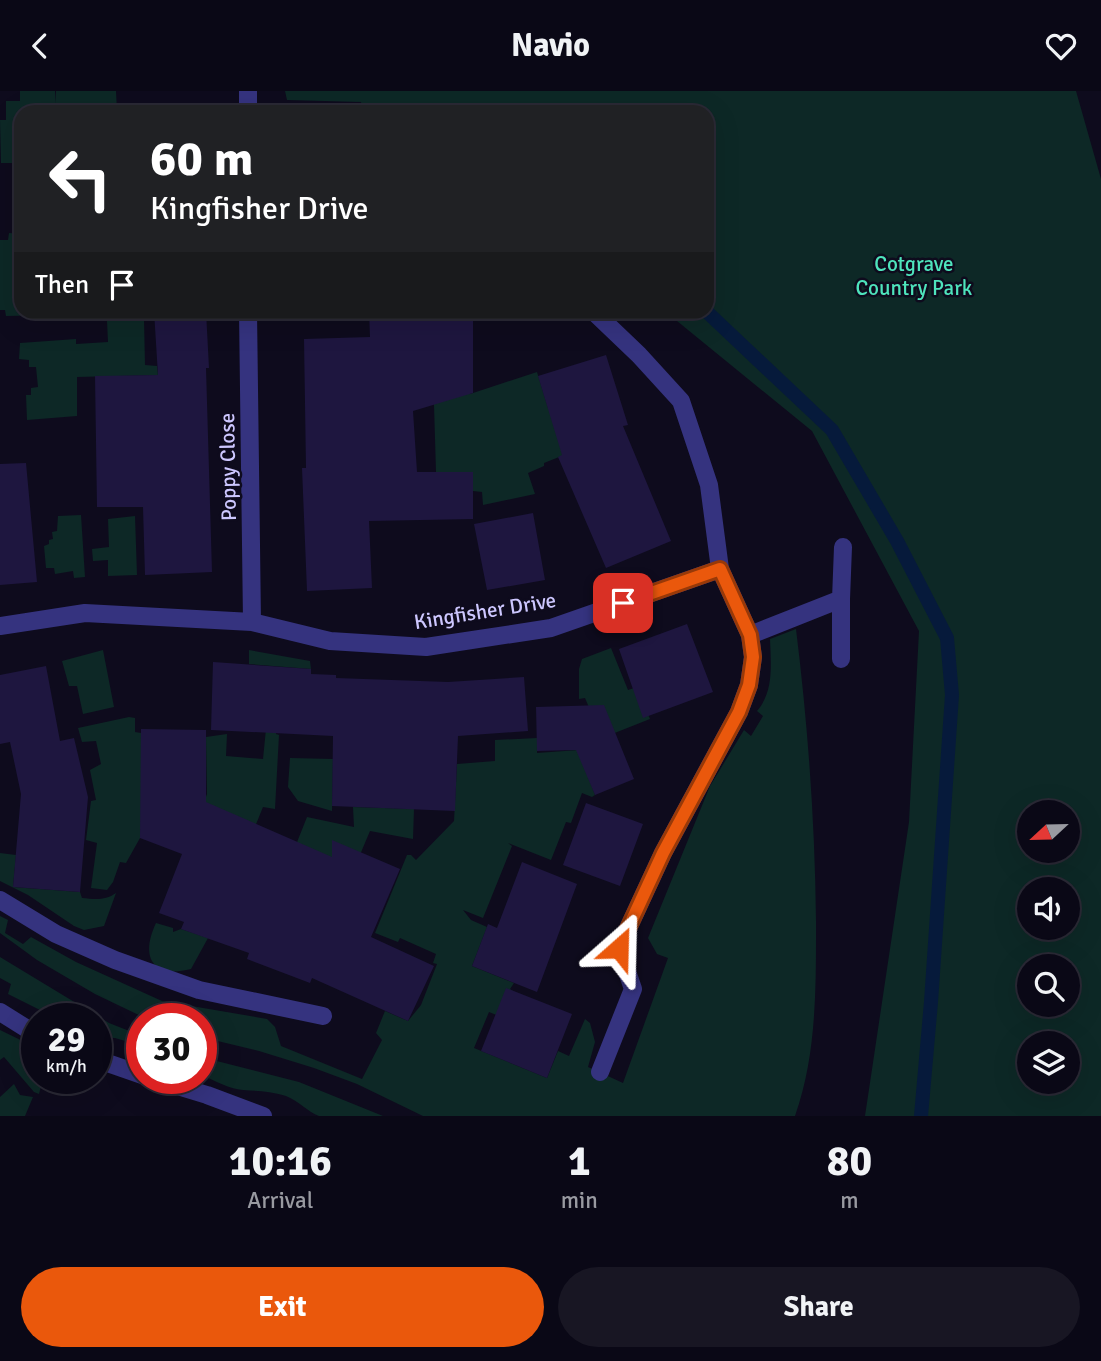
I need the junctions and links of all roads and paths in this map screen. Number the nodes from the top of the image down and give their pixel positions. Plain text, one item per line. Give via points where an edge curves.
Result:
1 (248, 319) edge
2 (601, 319) edge
3 (843, 547) dead end
4 (720, 569) junction
5 (841, 599) junction
6 (252, 622) junction
7 (0, 626) edge
8 (750, 635) junction
9 (841, 659) dead end
10 (0, 900) edge
11 (0, 1012) edge
12 (323, 1016) dead end
13 (21, 1025) edge
14 (600, 1072) dead end
15 (205, 1094) edge
16 (263, 1116) edge

1 - 6 street, Poppy Close
2 - 4 street via 681,401 709,485
3 - 5 street
4 - 6 street, Kingfisher Drive via 551,628 426,647 330,641
4 - 8 street
5 - 8 street
5 - 9 street
6 - 7 street, Kingfisher Drive via 85,613
8 - 14 street via 753,657 739,712 663,853 619,948 633,989
10 - 12 street via 56,934 199,991
11 - 13 street
15 - 16 street

